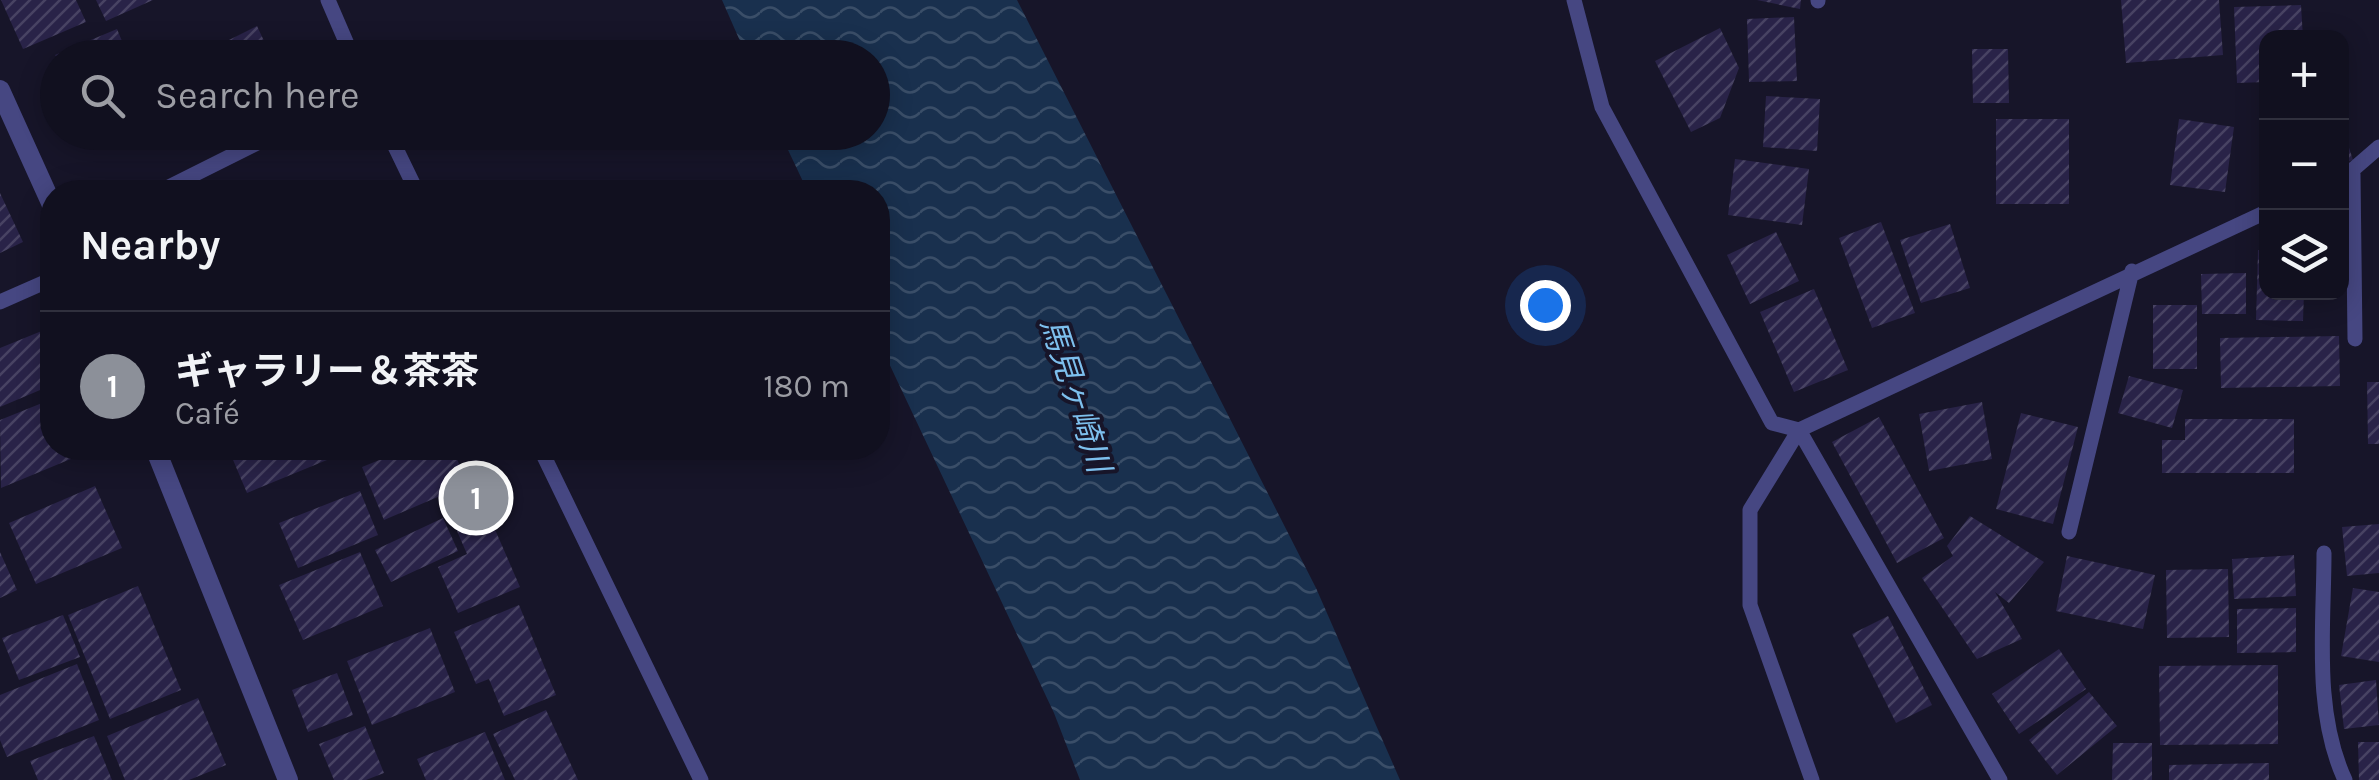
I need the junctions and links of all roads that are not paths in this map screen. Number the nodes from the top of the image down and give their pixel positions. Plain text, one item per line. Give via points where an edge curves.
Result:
1 (328, 0) edge
2 (1574, 0) edge
3 (345, 40) edge
4 (0, 90) edge
5 (2379, 147) edge
6 (244, 150) edge
7 (397, 150) edge
8 (2349, 174) edge
9 (41, 180) edge
10 (184, 180) edge
11 (411, 180) edge
12 (2349, 210) edge
13 (2259, 215) edge
14 (2132, 271) junction
15 (40, 284) edge
16 (0, 302) edge
17 (2355, 339) dead end
18 (1799, 430) junction
19 (160, 460) edge
20 (546, 460) edge
21 (2070, 532) dead end
22 (2324, 553) dead end
23 (288, 780) edge
24 (702, 780) edge
25 (1812, 780) edge
26 (2000, 780) edge
27 (2346, 780) edge

1 - 3 lane
2 - 18 lane via 1602,107 1772,422
4 - 9 street
5 - 8 lane
6 - 10 lane
7 - 11 lane
12 - 17 lane
13 - 14 lane
14 - 18 lane
14 - 21 lane
15 - 16 lane
18 - 25 lane via 1750,510 1750,605
18 - 26 lane
19 - 23 street
20 - 24 lane
22 - 27 lane via 2326,710

